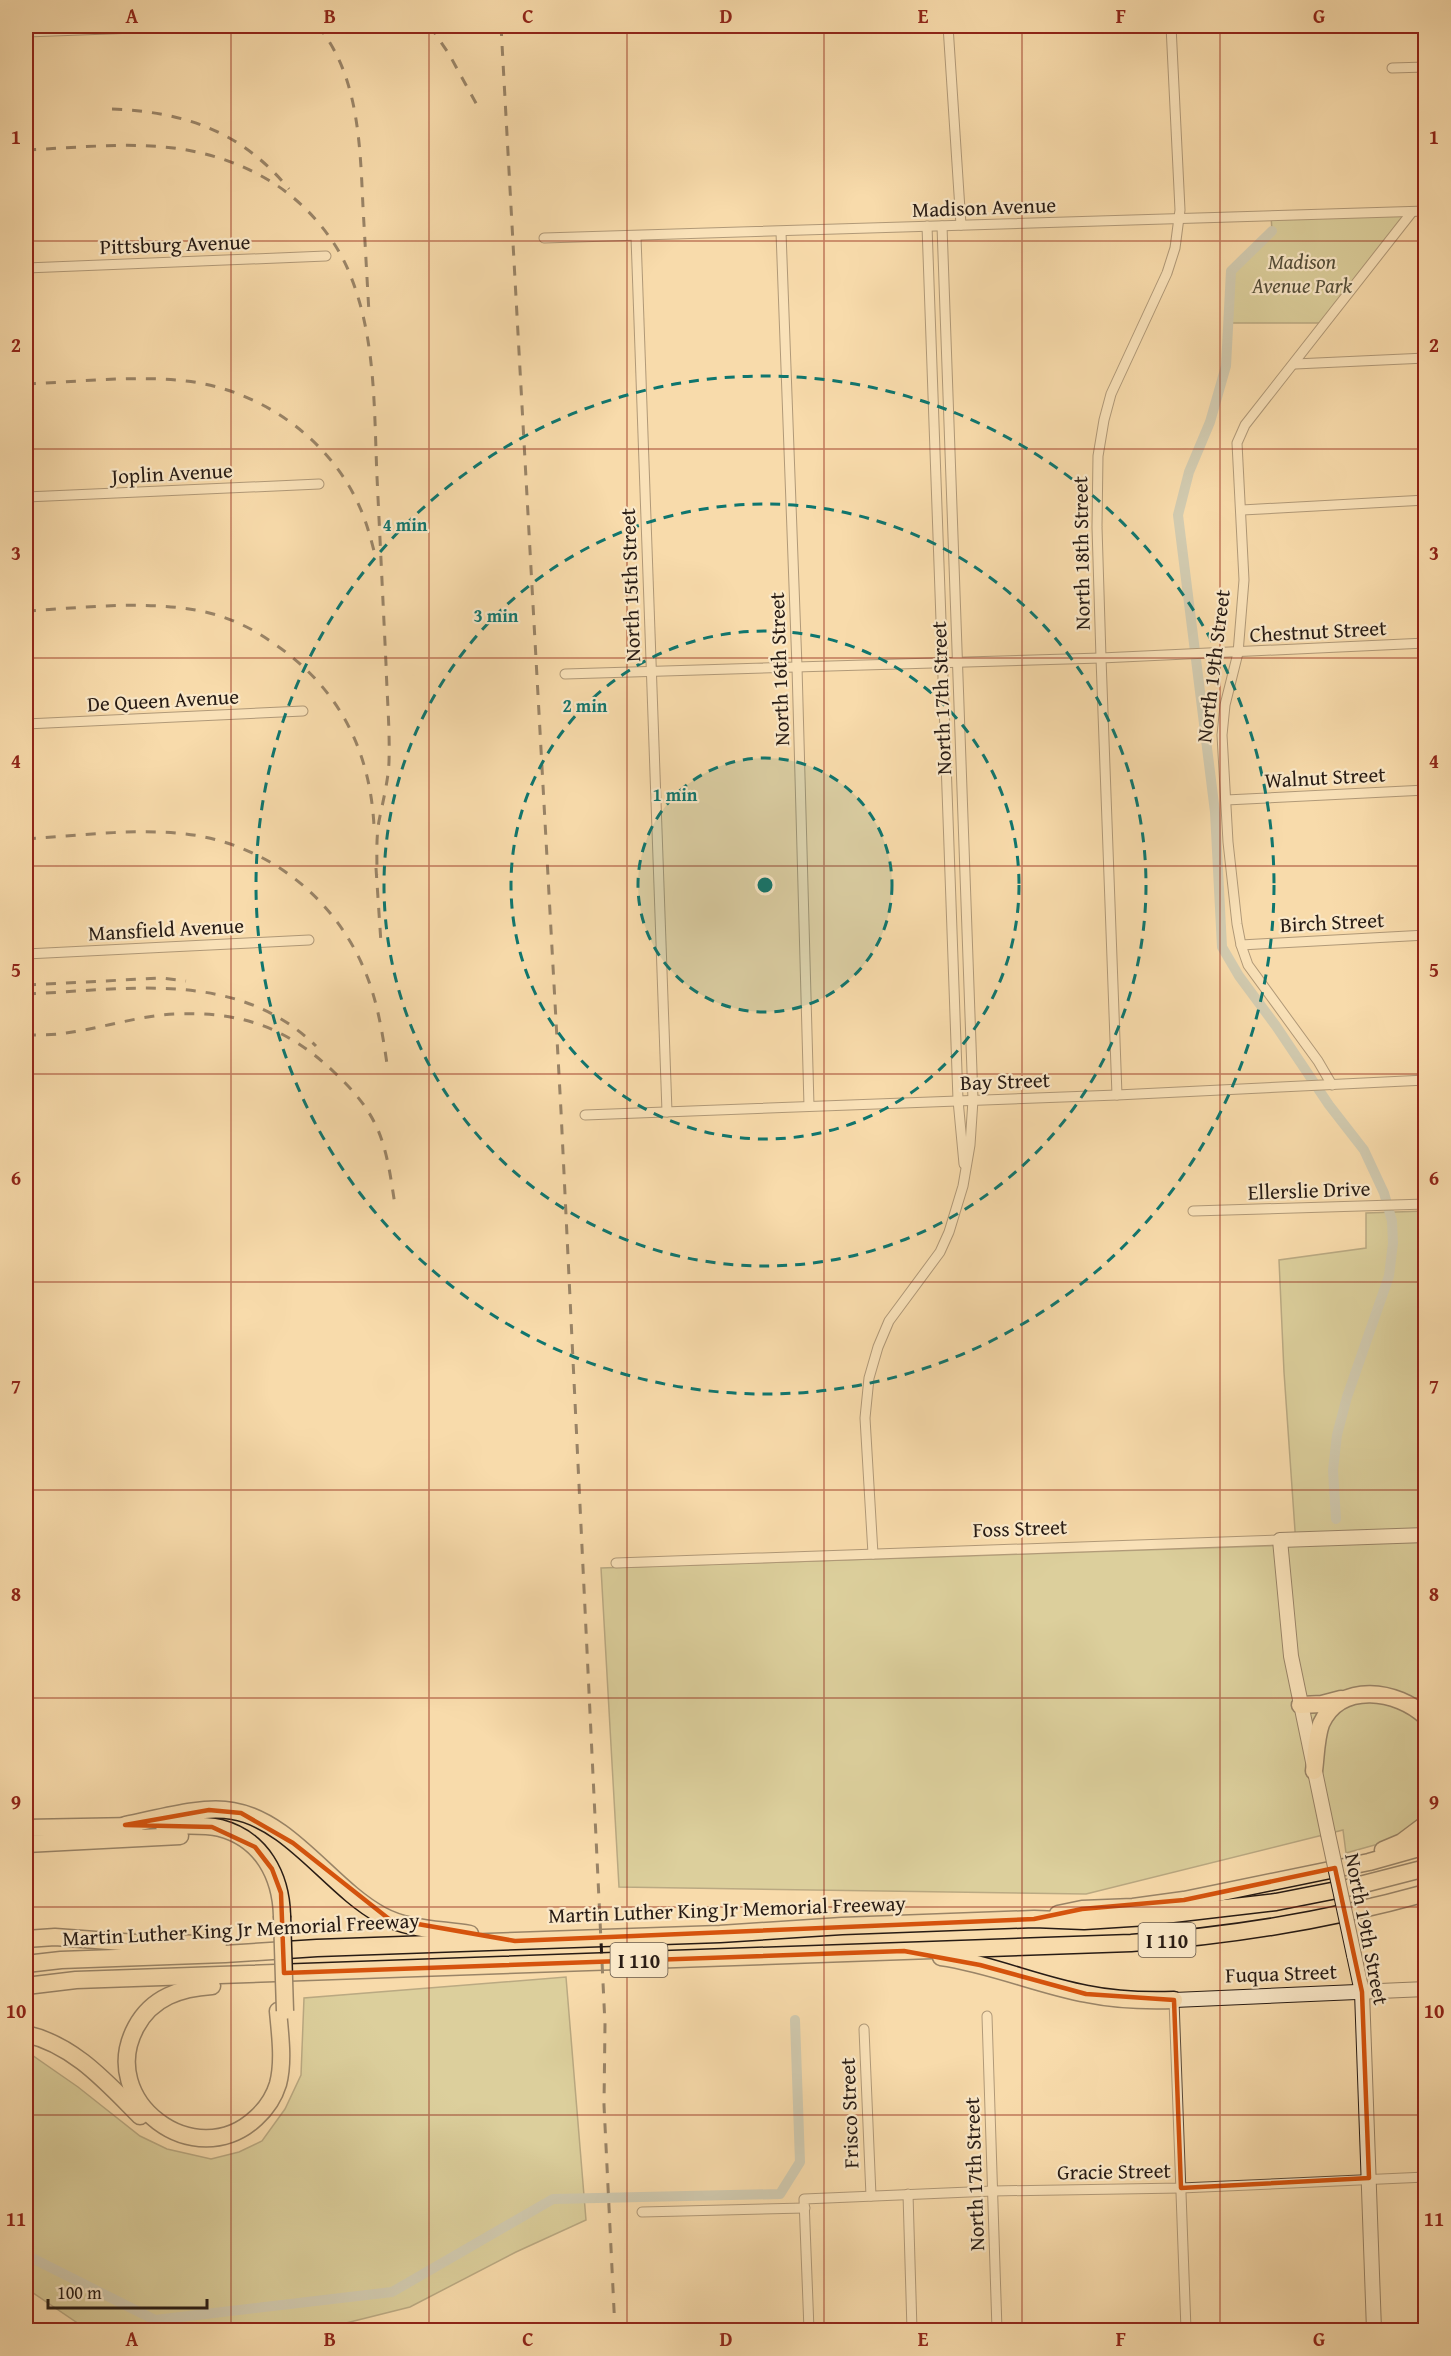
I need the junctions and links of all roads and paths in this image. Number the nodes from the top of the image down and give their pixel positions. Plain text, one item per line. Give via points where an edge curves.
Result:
1 (191, 26) edge
2 (948, 26) edge
3 (1171, 26) edge
4 (26, 32) edge
5 (1425, 67) edge
6 (1392, 68) dead end
7 (1425, 211) edge
8 (1412, 212) junction
9 (1180, 218) junction
10 (961, 225) junction
11 (927, 226) junction
12 (942, 226) junction
13 (781, 232) junction
14 (636, 237) junction
15 (544, 238) dead end
16 (326, 256) dead end
17 (26, 268) edge
18 (1425, 358) edge
19 (1295, 364) junction
20 (320, 484) dead end
21 (26, 497) edge
22 (1425, 500) edge
23 (1242, 510) junction
24 (936, 512) junction
25 (953, 512) junction
26 (1425, 643) edge
27 (1238, 653) junction
28 (1101, 658) junction
29 (958, 662) junction
30 (942, 663) junction
31 (797, 667) junction
32 (651, 672) junction
33 (565, 674) dead end
34 (303, 711) dead end
35 (26, 724) edge
36 (1425, 789) edge
37 (1226, 800) junction
38 (1425, 935) edge
39 (952, 939) junction
40 (968, 939) junction
41 (309, 940) dead end
42 (1241, 945) junction
43 (26, 954) edge
44 (1425, 1080) edge
45 (1328, 1085) junction
46 (1117, 1095) junction
47 (958, 1100) junction
48 (973, 1100) junction
49 (808, 1106) junction
50 (667, 1112) junction
51 (585, 1115) dead end
52 (965, 1169) junction
53 (1425, 1204) edge
54 (1193, 1211) dead end
55 (1425, 1535) edge
56 (1280, 1540) junction
57 (873, 1554) junction
58 (616, 1563) dead end
59 (1353, 1696) junction
60 (1300, 1705) junction
61 (1425, 1717) edge
62 (1314, 1771) junction
63 (1425, 1824) edge
64 (125, 1825) junction
65 (26, 1828) edge
66 (26, 1844) edge
67 (1425, 1846) edge
68 (1425, 1868) edge
69 (1312, 1872) junction
70 (1425, 1893) edge
71 (278, 1916) junction
72 (1034, 1919) junction
73 (26, 1939) edge
74 (515, 1941) junction
75 (317, 1948) junction
76 (904, 1951) junction
77 (26, 1964) edge
78 (374, 1970) junction
79 (76, 1980) junction
80 (26, 1986) edge
81 (1425, 1989) edge
82 (1362, 1992) junction
83 (26, 1997) edge
84 (1174, 2000) junction
85 (282, 2011) junction
86 (987, 2016) dead end
87 (864, 2029) dead end
88 (26, 2034) edge
89 (1425, 2176) edge
90 (1369, 2178) junction
91 (1181, 2188) junction
92 (993, 2191) junction
93 (908, 2194) junction
94 (871, 2196) junction
95 (804, 2203) junction
96 (642, 2212) dead end
97 (809, 2331) edge
98 (912, 2331) edge
99 (998, 2331) edge
100 (1186, 2331) edge
101 (1374, 2331) edge

1 - 4 street
2 - 10 street
3 - 9 street, North 18th Street
5 - 6 street
7 - 8 street, Madison Avenue
8 - 9 street, Madison Avenue
8 - 19 street, North 19th Street
9 - 10 street, Madison Avenue
9 - 28 street, North 18th Street via 1164,283 1122,368 1102,427 1098,467
10 - 12 street, Madison Avenue
11 - 12 street, Madison Avenue
11 - 13 street, Madison Avenue
11 - 24 street, North 17th Street
12 - 25 street, North 17th Street
13 - 14 street, Madison Avenue
13 - 31 street, North 16th Street
14 - 15 street, Madison Avenue
14 - 32 street, North 15th Street
16 - 17 street, Pittsburg Avenue
18 - 19 street
19 - 23 street, North 19th Street via 1239,434
20 - 21 street, Joplin Avenue
22 - 23 street
23 - 27 street, North 19th Street via 1244,580
24 - 25 street
24 - 30 street, North 17th Street
25 - 29 street, North 17th Street
26 - 27 street, Chestnut Street
27 - 28 street, Chestnut Street
27 - 37 street, North 19th Street via 1223,726
28 - 29 street, Chestnut Street
28 - 46 street, North 18th Street
29 - 30 street, Chestnut Street
29 - 40 street, North 17th Street
30 - 31 street, Chestnut Street
30 - 39 street, North 17th Street
31 - 32 street, Chestnut Street
31 - 49 street, North 16th Street
32 - 33 street, Chestnut Street
32 - 50 street, North 15th Street
34 - 35 street, De Queen Avenue
36 - 37 street, Walnut Street
37 - 42 street, North 19th Street
38 - 42 street, Birch Street
39 - 40 street
39 - 47 street, North 17th Street
40 - 48 street, North 17th Street
41 - 43 street, Mansfield Avenue
42 - 45 street, North 19th Street via 1248,965 1318,1061
44 - 45 street, Bay Street
45 - 46 street, Bay Street
46 - 48 street, Bay Street
47 - 48 street, Bay Street
47 - 49 street, Bay Street
47 - 52 street, North 17th Street
48 - 52 street, North 17th Street
49 - 50 street, Bay Street
50 - 51 street, Bay Street
52 - 57 street, North 17th Street via 962,1193 944,1243 895,1311 870,1371 865,1418
53 - 54 street, Ellerslie Drive
55 - 56 street, Foss Street
56 - 57 street, Foss Street
56 - 60 street, North 19th Street via 1288,1639
57 - 58 street, Foss Street
59 - 60 highway
59 - 61 highway via 1394,1697
59 - 62 highway via 1325,1717 1318,1733
60 - 62 street, North 19th Street
62 - 82 street, North 19th Street, bridge
63 - 69 highway via 1384,1850
64 - 65 highway
64 - 71 highway via 212,1827 240,1836 261,1853 272,1869 281,1893
64 - 74 highway via 209,1810 242,1813 273,1828 371,1909 389,1919 425,1929
66 - 71 highway via 200,1835 222,1838 243,1847 262,1867
67 - 69 highway via 1369,1862
68 - 72 highway, Martin Luther King Jr Memorial Freeway / I 110 via 1335,1891 1228,1909 1084,1921
69 - 72 highway via 1184,1900 1082,1909
70 - 76 highway, Martin Luther King Jr Memorial Freeway / I 110 via 1308,1921 1211,1935 1107,1944
71 - 85 highway
72 - 74 highway, Martin Luther King Jr Memorial Freeway / I 110
73 - 75 highway via 69,1937
74 - 75 highway, Martin Luther King Jr Memorial Freeway / I 110
75 - 77 highway, Martin Luther King Jr Memorial Freeway / I 110
76 - 78 highway, Martin Luther King Jr Memorial Freeway / I 110
76 - 84 highway via 980,1965 1086,1994
78 - 79 highway, Martin Luther King Jr Memorial Freeway / I 110
78 - 85 highway via 267,1985 198,1987 168,1995 141,2018 130,2041 128,2069 137,2099 157,2122 183,2135 213,2138 241,2129 260,2114 277,2087
79 - 80 highway, Martin Luther King Jr Memorial Freeway / I 110
79 - 83 highway
81 - 82 street, Fuqua Street
82 - 84 street, Fuqua Street
82 - 90 street, North 19th Street
84 - 91 street
85 - 88 highway via 287,2072 279,2098 251,2131 217,2145 197,2145 168,2137 148,2124 74,2055
86 - 92 street, North 17th Street
87 - 94 street, Frisco Street
89 - 90 street, Gracie Street
90 - 91 street, Gracie Street
90 - 101 street, North 19th Street
91 - 92 street, Gracie Street
91 - 100 street
92 - 93 street, Gracie Street
92 - 99 street, North 17th Street
93 - 94 street, Gracie Street
93 - 98 street
94 - 95 street, Gracie Street
95 - 96 street, Gracie Street
95 - 97 street

